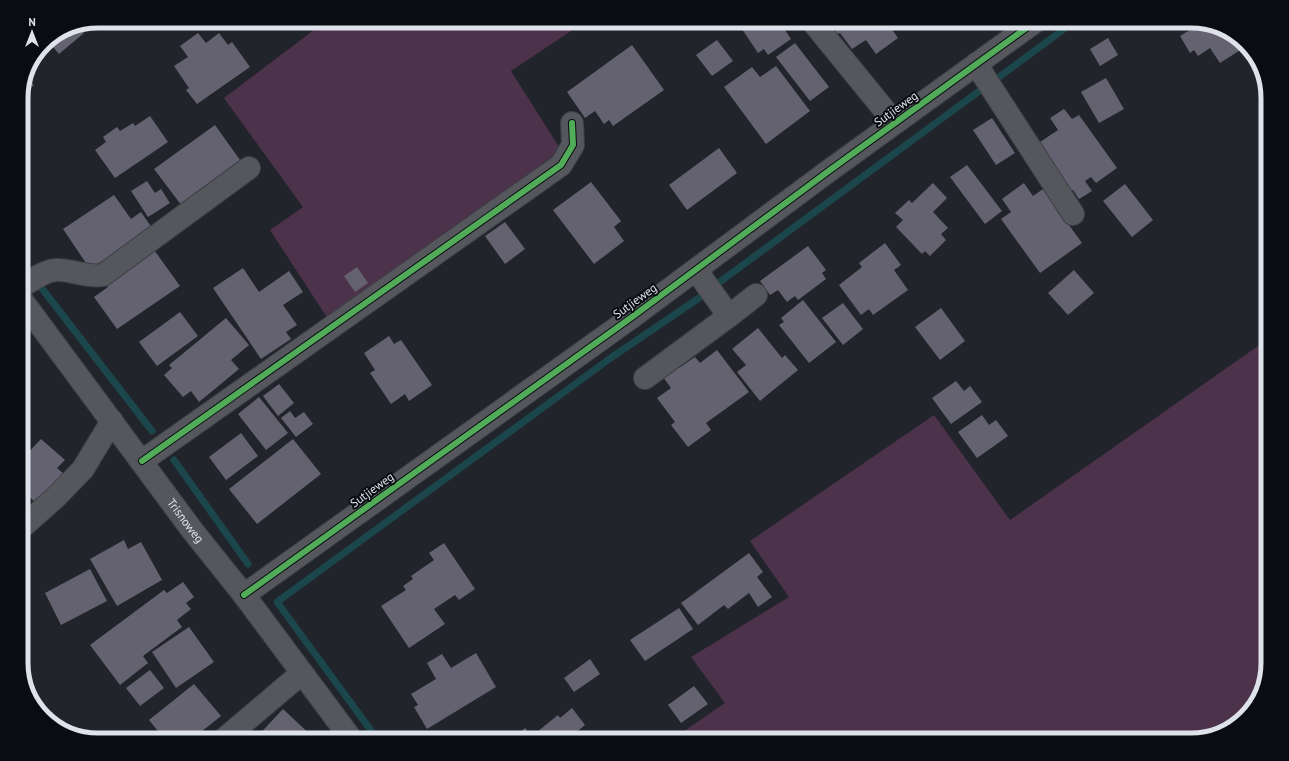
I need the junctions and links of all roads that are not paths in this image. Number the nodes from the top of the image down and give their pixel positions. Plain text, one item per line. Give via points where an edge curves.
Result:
1 (818, 28) edge
2 (1026, 28) edge
3 (976, 64) junction
4 (572, 123) dead end
5 (895, 123) junction
6 (249, 168) dead end
7 (1073, 214) dead end
8 (696, 270) junction
9 (28, 283) edge
10 (756, 296) dead end
11 (28, 308) edge
12 (729, 316) junction
13 (646, 378) dead end
14 (112, 421) junction
15 (142, 461) junction
16 (28, 522) edge
17 (244, 596) junction
18 (302, 673) junction
19 (231, 733) edge
20 (347, 733) edge

1 - 5 street
2 - 3 street, Sutjieweg
3 - 5 street, Sutjieweg
3 - 7 street
4 - 15 street via 573,145 561,165
5 - 8 street, Sutjieweg
6 - 9 street via 103,275 87,276 55,270
8 - 12 street
8 - 17 street, Sutjieweg
10 - 12 street
11 - 14 street, Trisnoweg
12 - 13 street
14 - 15 street, Trisnoweg
14 - 16 street via 83,468
15 - 17 street, Trisnoweg
17 - 18 street, Trisnoweg
18 - 19 street
18 - 20 street, Trisnoweg

